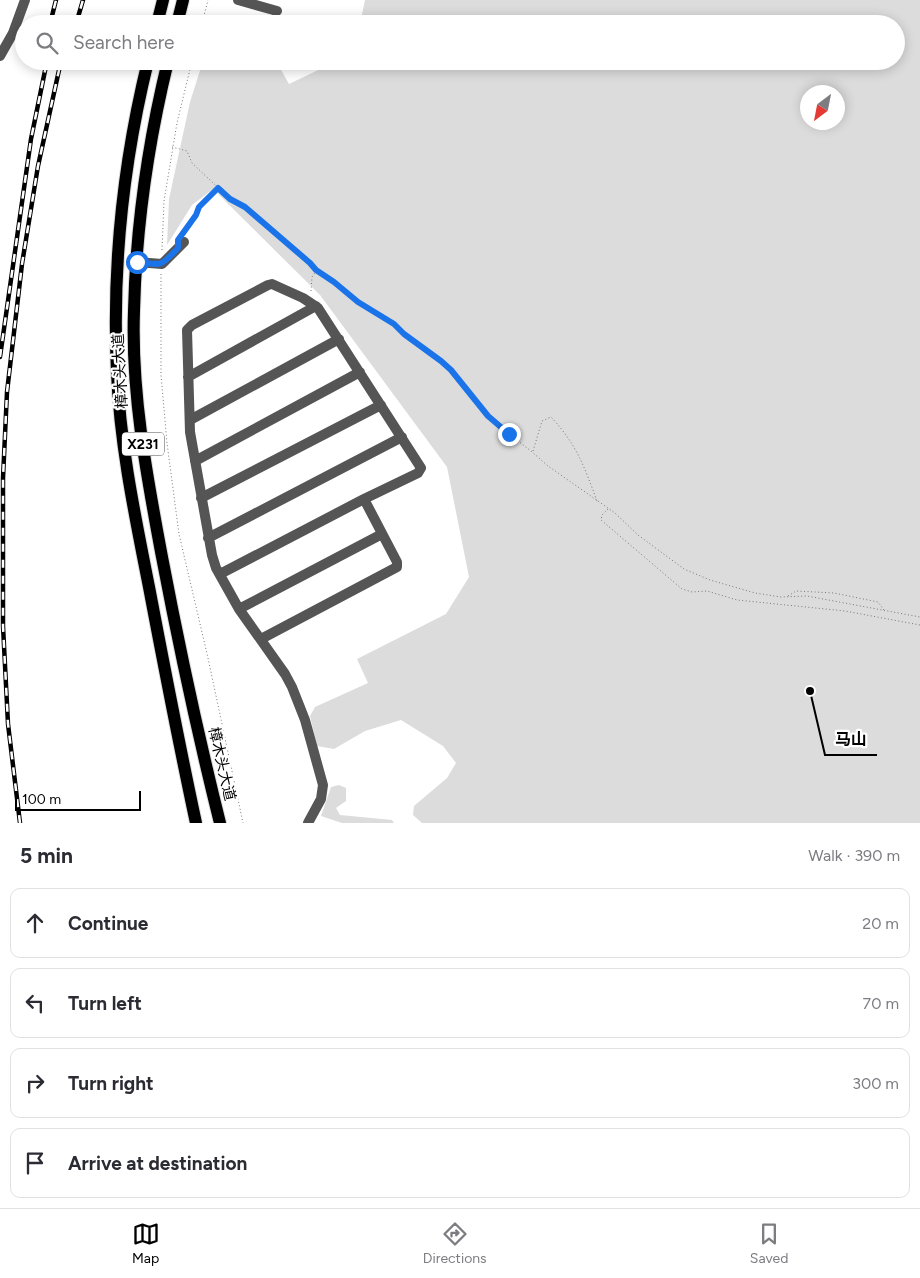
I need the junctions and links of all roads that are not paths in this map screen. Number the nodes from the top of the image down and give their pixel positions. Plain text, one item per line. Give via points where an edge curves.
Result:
1 (25, 0) edge
2 (163, 0) edge
3 (183, 0) edge
4 (238, 0) edge
5 (277, 11) dead end
6 (20, 15) edge
7 (159, 15) edge
8 (179, 15) edge
9 (15, 28) edge
10 (0, 56) edge
11 (146, 70) edge
12 (166, 70) edge
13 (184, 237) road end
14 (137, 262) junction
15 (316, 306) junction
16 (339, 339) junction
17 (360, 372) junction
18 (188, 377) junction
19 (381, 404) junction
20 (190, 420) junction
21 (402, 437) junction
22 (195, 461) junction
23 (201, 498) junction
24 (364, 499) junction
25 (382, 534) junction
26 (208, 538) junction
27 (220, 574) junction
28 (239, 608) junction
29 (261, 639) junction
30 (190, 795) junction
31 (214, 801) junction
32 (184, 823) edge
33 (196, 823) edge
34 (220, 823) edge
35 (228, 823) edge
36 (308, 823) edge

1 - 6 street
2 - 7 main road
3 - 8 main road
4 - 5 street
9 - 10 street
11 - 30 main road, 樟木头大道 / X231 via 127,160 121,213 116,311 117,373 126,470
12 - 14 main road, 樟木头大道 / X231 via 147,163
13 - 14 street via 162,264
14 - 31 main road, 樟木头大道 / X231 via 135,367 140,427 185,675
15 - 16 street
15 - 18 street
15 - 18 street via 308,295 268,285 192,325 186,333
16 - 17 street
16 - 20 street
17 - 19 street
17 - 22 street
18 - 20 street
19 - 21 street
19 - 23 street
20 - 22 street
21 - 24 street via 421,470
21 - 26 street
22 - 23 street
23 - 26 street
24 - 25 street
24 - 27 street
25 - 28 street
25 - 29 street via 398,562 397,566
26 - 27 street
27 - 28 street
28 - 29 street
29 - 36 street via 292,687 322,779 321,799
30 - 32 main road
30 - 33 main road, 樟木头大道 / X231
31 - 34 main road, 樟木头大道 / X231
31 - 35 main road

